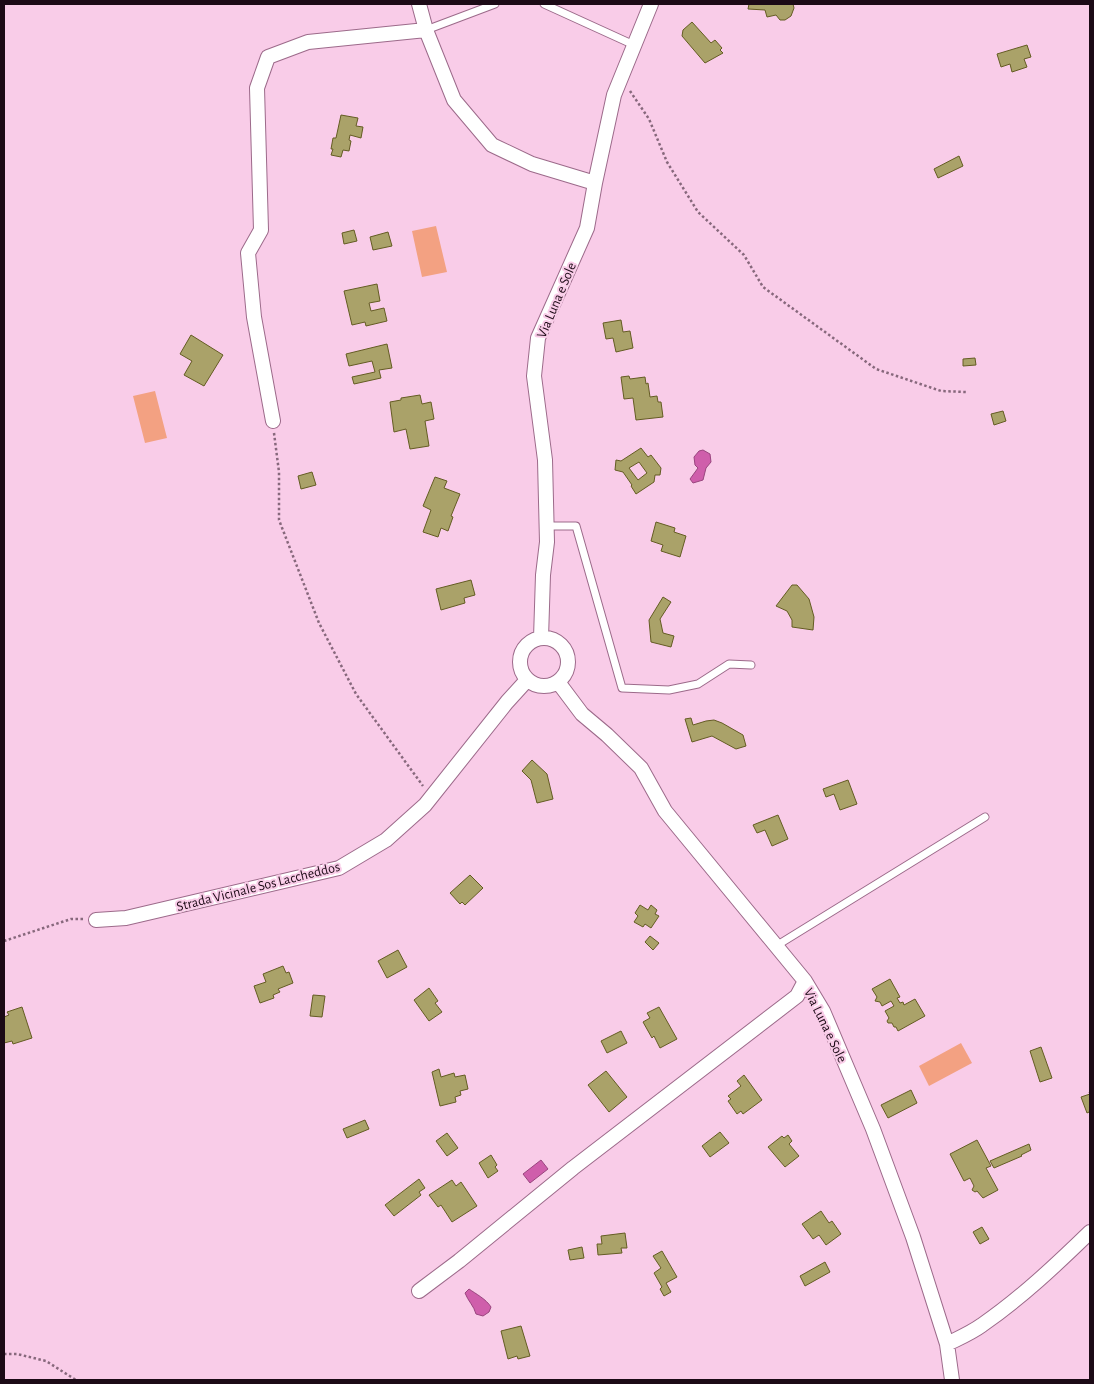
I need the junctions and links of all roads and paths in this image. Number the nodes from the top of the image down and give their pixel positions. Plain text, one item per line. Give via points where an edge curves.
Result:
1 (419, 4) edge
2 (495, 4) edge
3 (544, 4) edge
4 (651, 4) edge
5 (426, 30) junction
6 (634, 45) junction
7 (621, 78) junction
8 (594, 183) junction
9 (966, 392) dead end
10 (273, 421) joint
11 (546, 526) junction
12 (542, 638) junction
13 (750, 665) dead end
14 (527, 680) junction
15 (558, 682) junction
16 (431, 798) junction
17 (986, 818) dead end
18 (96, 920) joint
19 (4, 941) edge
20 (776, 946) junction
21 (805, 981) junction
22 (1090, 1232) edge
23 (419, 1291) dead end
24 (947, 1344) junction
25 (4, 1354) edge
26 (76, 1380) edge
27 (952, 1380) edge

1 - 5 street
2 - 5 lane
3 - 6 lane
4 - 6 street, Via Luna e Sole
5 - 8 street via 454,100 492,145 532,164
5 - 10 street via 308,42 268,57 257,88 261,230 248,253 254,317
6 - 7 street, Via Luna e Sole
7 - 8 street, Via Luna e Sole via 614,95
7 - 9 path via 649,119 667,162 698,212 744,255 763,287 876,369 941,391
8 - 11 street, Via Luna e Sole via 587,228 538,338 534,376 545,460
10 - 16 path via 279,472 279,520 320,623 356,694
11 - 12 street, Via Luna e Sole
11 - 13 lane via 576,526 622,688 669,690 698,684 729,664
12 - 14 street via 534,640 522,651 522,674
12 - 15 street via 557,642 567,654 567,669
14 - 15 street via 542,687
14 - 16 street, Strada Vicinale Sos Laccheddos
15 - 20 street, Via Luna e Sole via 582,714 641,768 665,811
16 - 18 street, Strada Vicinale Sos Laccheddos via 386,840 339,868 126,918
17 - 20 lane
18 - 19 path via 71,919
20 - 21 street, Via Luna e Sole
21 - 23 street via 797,996 584,1159
21 - 24 street, Via Luna e Sole via 823,1011 873,1129 913,1237
22 - 24 street via 1010,1304 980,1327
24 - 27 street, Via Luna e Sole
25 - 26 path via 46,1361

